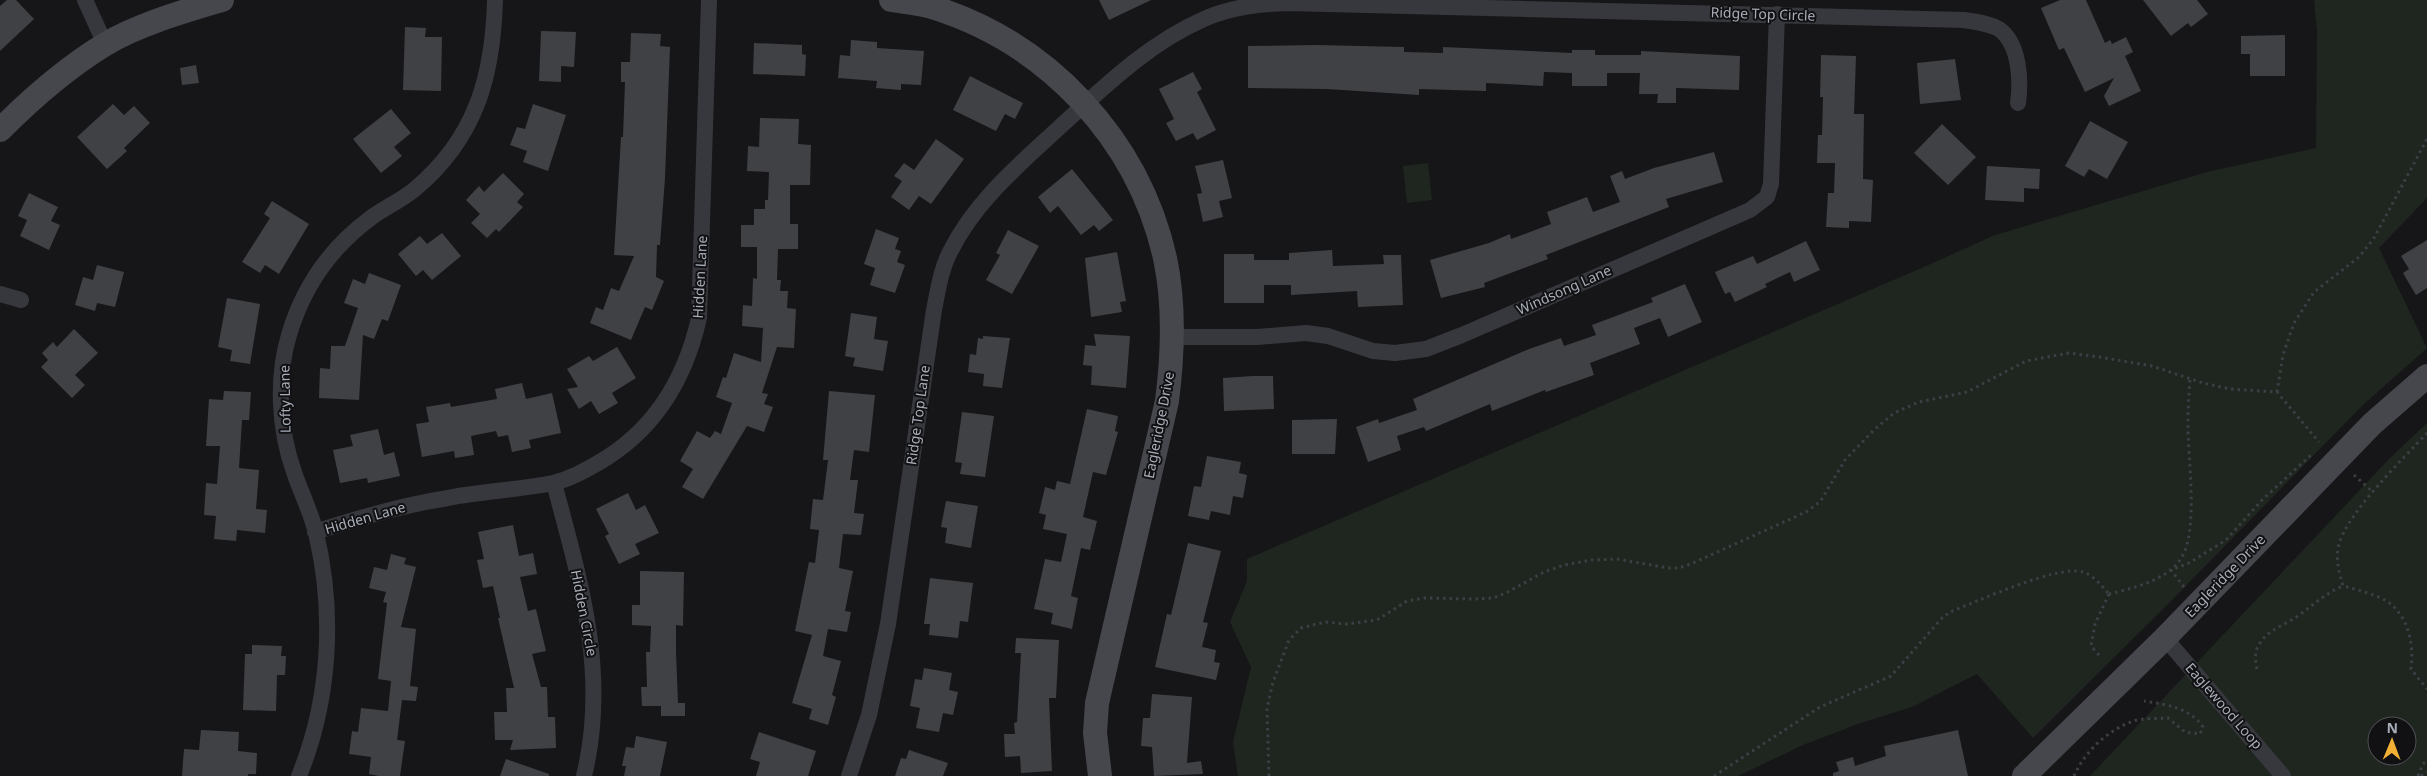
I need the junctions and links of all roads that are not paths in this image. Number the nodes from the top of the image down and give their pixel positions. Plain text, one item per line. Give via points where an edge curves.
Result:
1 (85, 0) edge
2 (222, 0) edge
3 (495, 0) edge
4 (709, 0) edge
5 (891, 0) edge
6 (1359, 2) edge
7 (932, 3) edge
8 (1777, 14) junction
9 (105, 44) junction
10 (2018, 103) dead end
11 (1085, 104) junction
12 (0, 130) edge
13 (0, 294) edge
14 (21, 300) dead end
15 (1172, 337) junction
16 (2427, 376) edge
17 (554, 483) junction
18 (316, 532) junction
19 (2165, 638) junction
20 (299, 776) edge
21 (584, 776) edge
22 (849, 776) edge
23 (1100, 776) edge
24 (2024, 776) edge
25 (2283, 776) edge

1 - 9 street
2 - 9 main road via 184,11
3 - 18 street, Lofty Lane via 486,82 477,107 448,156 414,190 372,217 340,245 313,279 294,318 284,357 283,417 288,453
4 - 17 street, Hidden Lane via 701,296 689,356 668,398 641,432 607,458
5 - 7 main road, Eagleridge Drive
6 - 8 street, Ridge Top Circle
6 - 11 street, Ridge Top Circle via 1258,4 1204,19 1155,46
7 - 11 main road, Eagleridge Drive via 1004,37 1037,59
8 - 10 street, Ridge Top Circle via 1986,23 2000,30 2016,57 2020,88
8 - 15 street, Windsong Lane via 1771,184 1768,196 1750,210 1426,348 1395,353 1374,351 1328,336 1306,333
9 - 12 main road via 29,101
11 - 15 main road, Eagleridge Drive via 1122,154 1154,220 1165,259
11 - 22 street, Ridge Top Lane via 990,194 966,225 940,278 888,624 869,715
13 - 14 street
15 - 23 main road, Eagleridge Drive via 1167,401 1097,703 1095,733
16 - 19 main road, Eagleridge Drive via 2372,424
17 - 18 street, Hidden Lane via 445,498
17 - 21 street, Hidden Circle via 586,611 593,654 593,718
18 - 20 street, Lofty Lane via 326,604 326,666 312,744
19 - 24 main road, Eagleridge Drive
19 - 25 street, Eaglewood Loop

